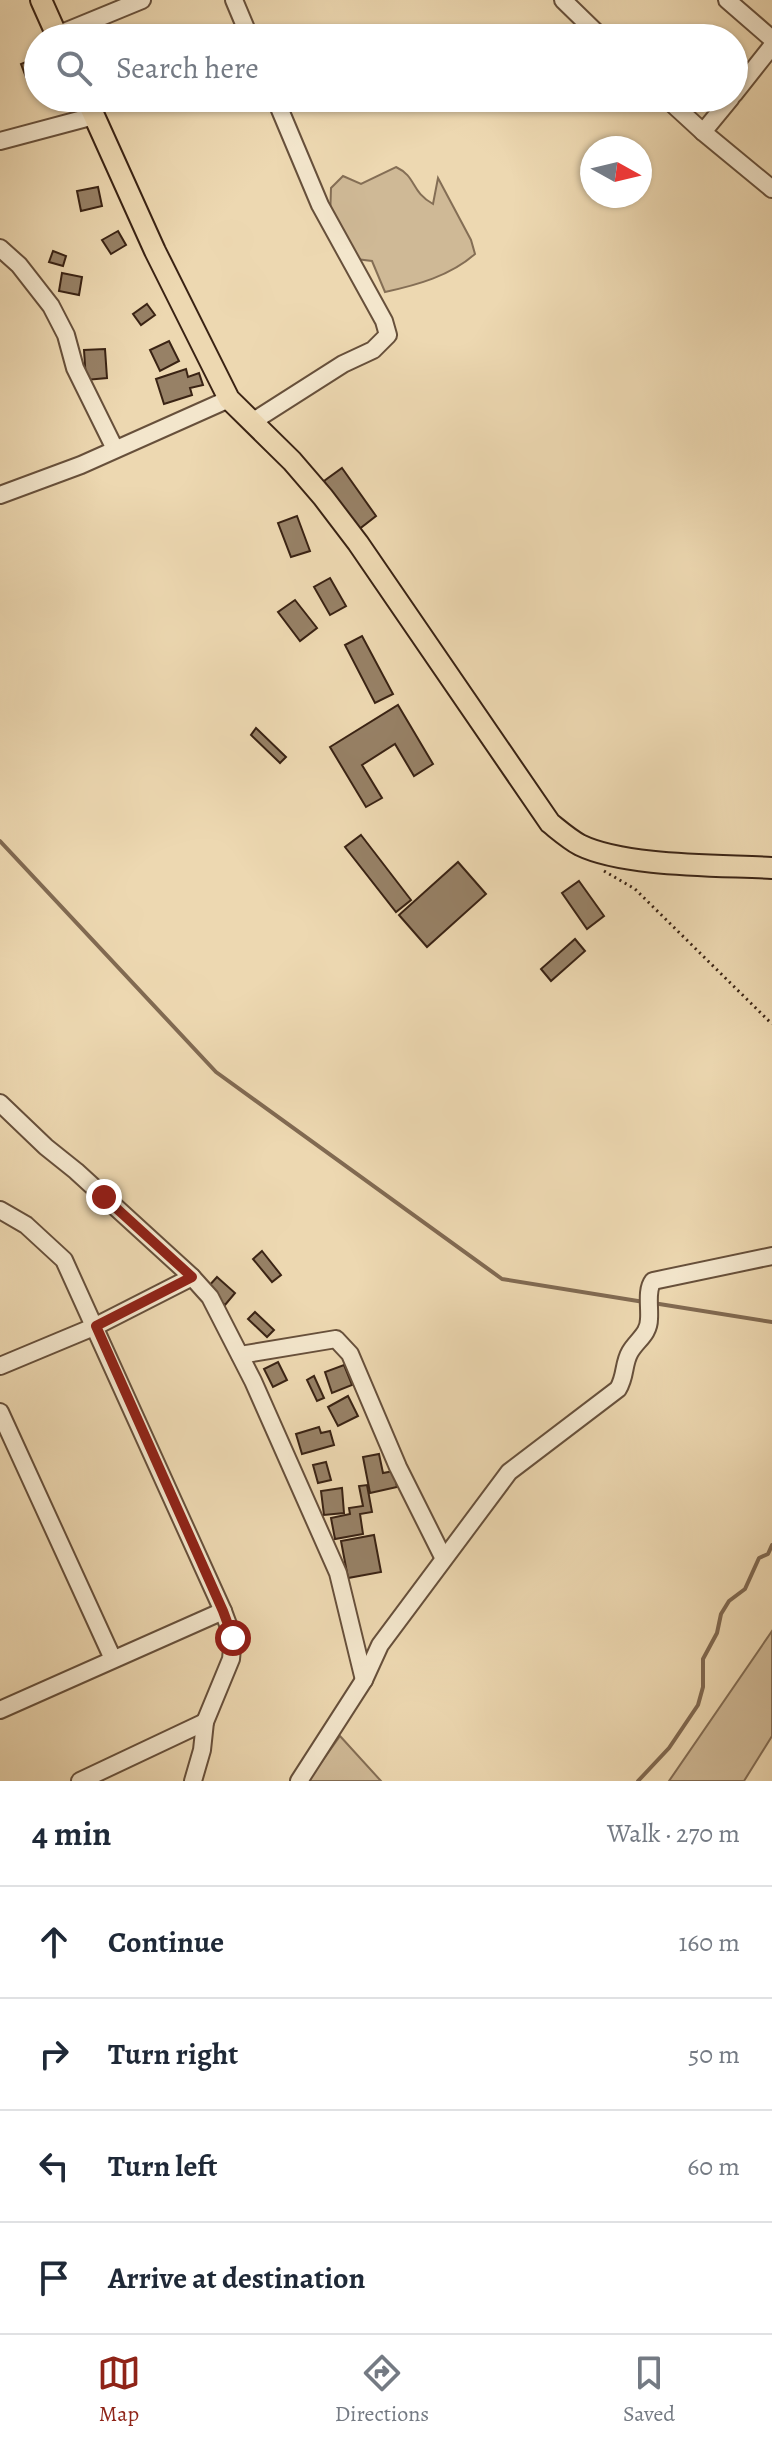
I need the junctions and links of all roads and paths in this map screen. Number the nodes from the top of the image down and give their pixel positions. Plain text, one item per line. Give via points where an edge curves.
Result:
1 (41, 0) edge
2 (142, 0) edge
3 (234, 0) edge
4 (563, 0) edge
5 (727, 0) edge
6 (52, 24) edge
7 (85, 24) edge
8 (244, 24) edge
9 (588, 24) edge
10 (772, 39) edge
11 (772, 46) edge
12 (748, 76) edge
13 (77, 112) edge
14 (92, 112) edge
15 (281, 112) edge
16 (681, 112) edge
17 (719, 112) edge
18 (703, 132) junction
19 (0, 141) edge
20 (772, 189) edge
21 (0, 248) edge
22 (229, 399) junction
23 (252, 422) junction
24 (115, 449) junction
25 (0, 495) edge
26 (582, 846) junction
27 (772, 868) edge
28 (772, 1024) edge
29 (0, 1103) edge
30 (0, 1210) edge
31 (772, 1256) edge
32 (192, 1277) junction
33 (96, 1326) junction
34 (240, 1355) junction
35 (0, 1366) edge
36 (0, 1412) edge
37 (443, 1557) junction
38 (223, 1611) junction
39 (113, 1659) junction
40 (364, 1680) junction
41 (0, 1709) edge
42 (205, 1722) junction
43 (80, 1781) edge
44 (193, 1781) edge
45 (299, 1781) edge

1 - 6 main road
2 - 7 street
3 - 8 street
4 - 9 street
5 - 10 street
11 - 12 street
13 - 19 street
14 - 22 main road
15 - 23 street via 320,205 388,335 373,350
16 - 18 street
17 - 18 street
18 - 20 street
21 - 24 street via 51,306
22 - 23 main road
22 - 24 street
23 - 26 main road via 292,461 358,543 550,823
24 - 25 street
26 - 27 main road via 652,860
26 - 28 path via 594,865 635,889
29 - 32 street
30 - 33 street via 26,1225 64,1260
31 - 37 street via 653,1281 649,1325 631,1350 618,1389 509,1472
32 - 33 street
32 - 34 street via 210,1297
33 - 35 street
33 - 38 street
34 - 37 street via 336,1339 350,1354
34 - 40 street via 338,1573
36 - 39 street
37 - 40 street via 380,1645
38 - 39 street
38 - 42 street via 233,1638 231,1659
39 - 41 street
40 - 45 street
42 - 43 street
42 - 44 street

